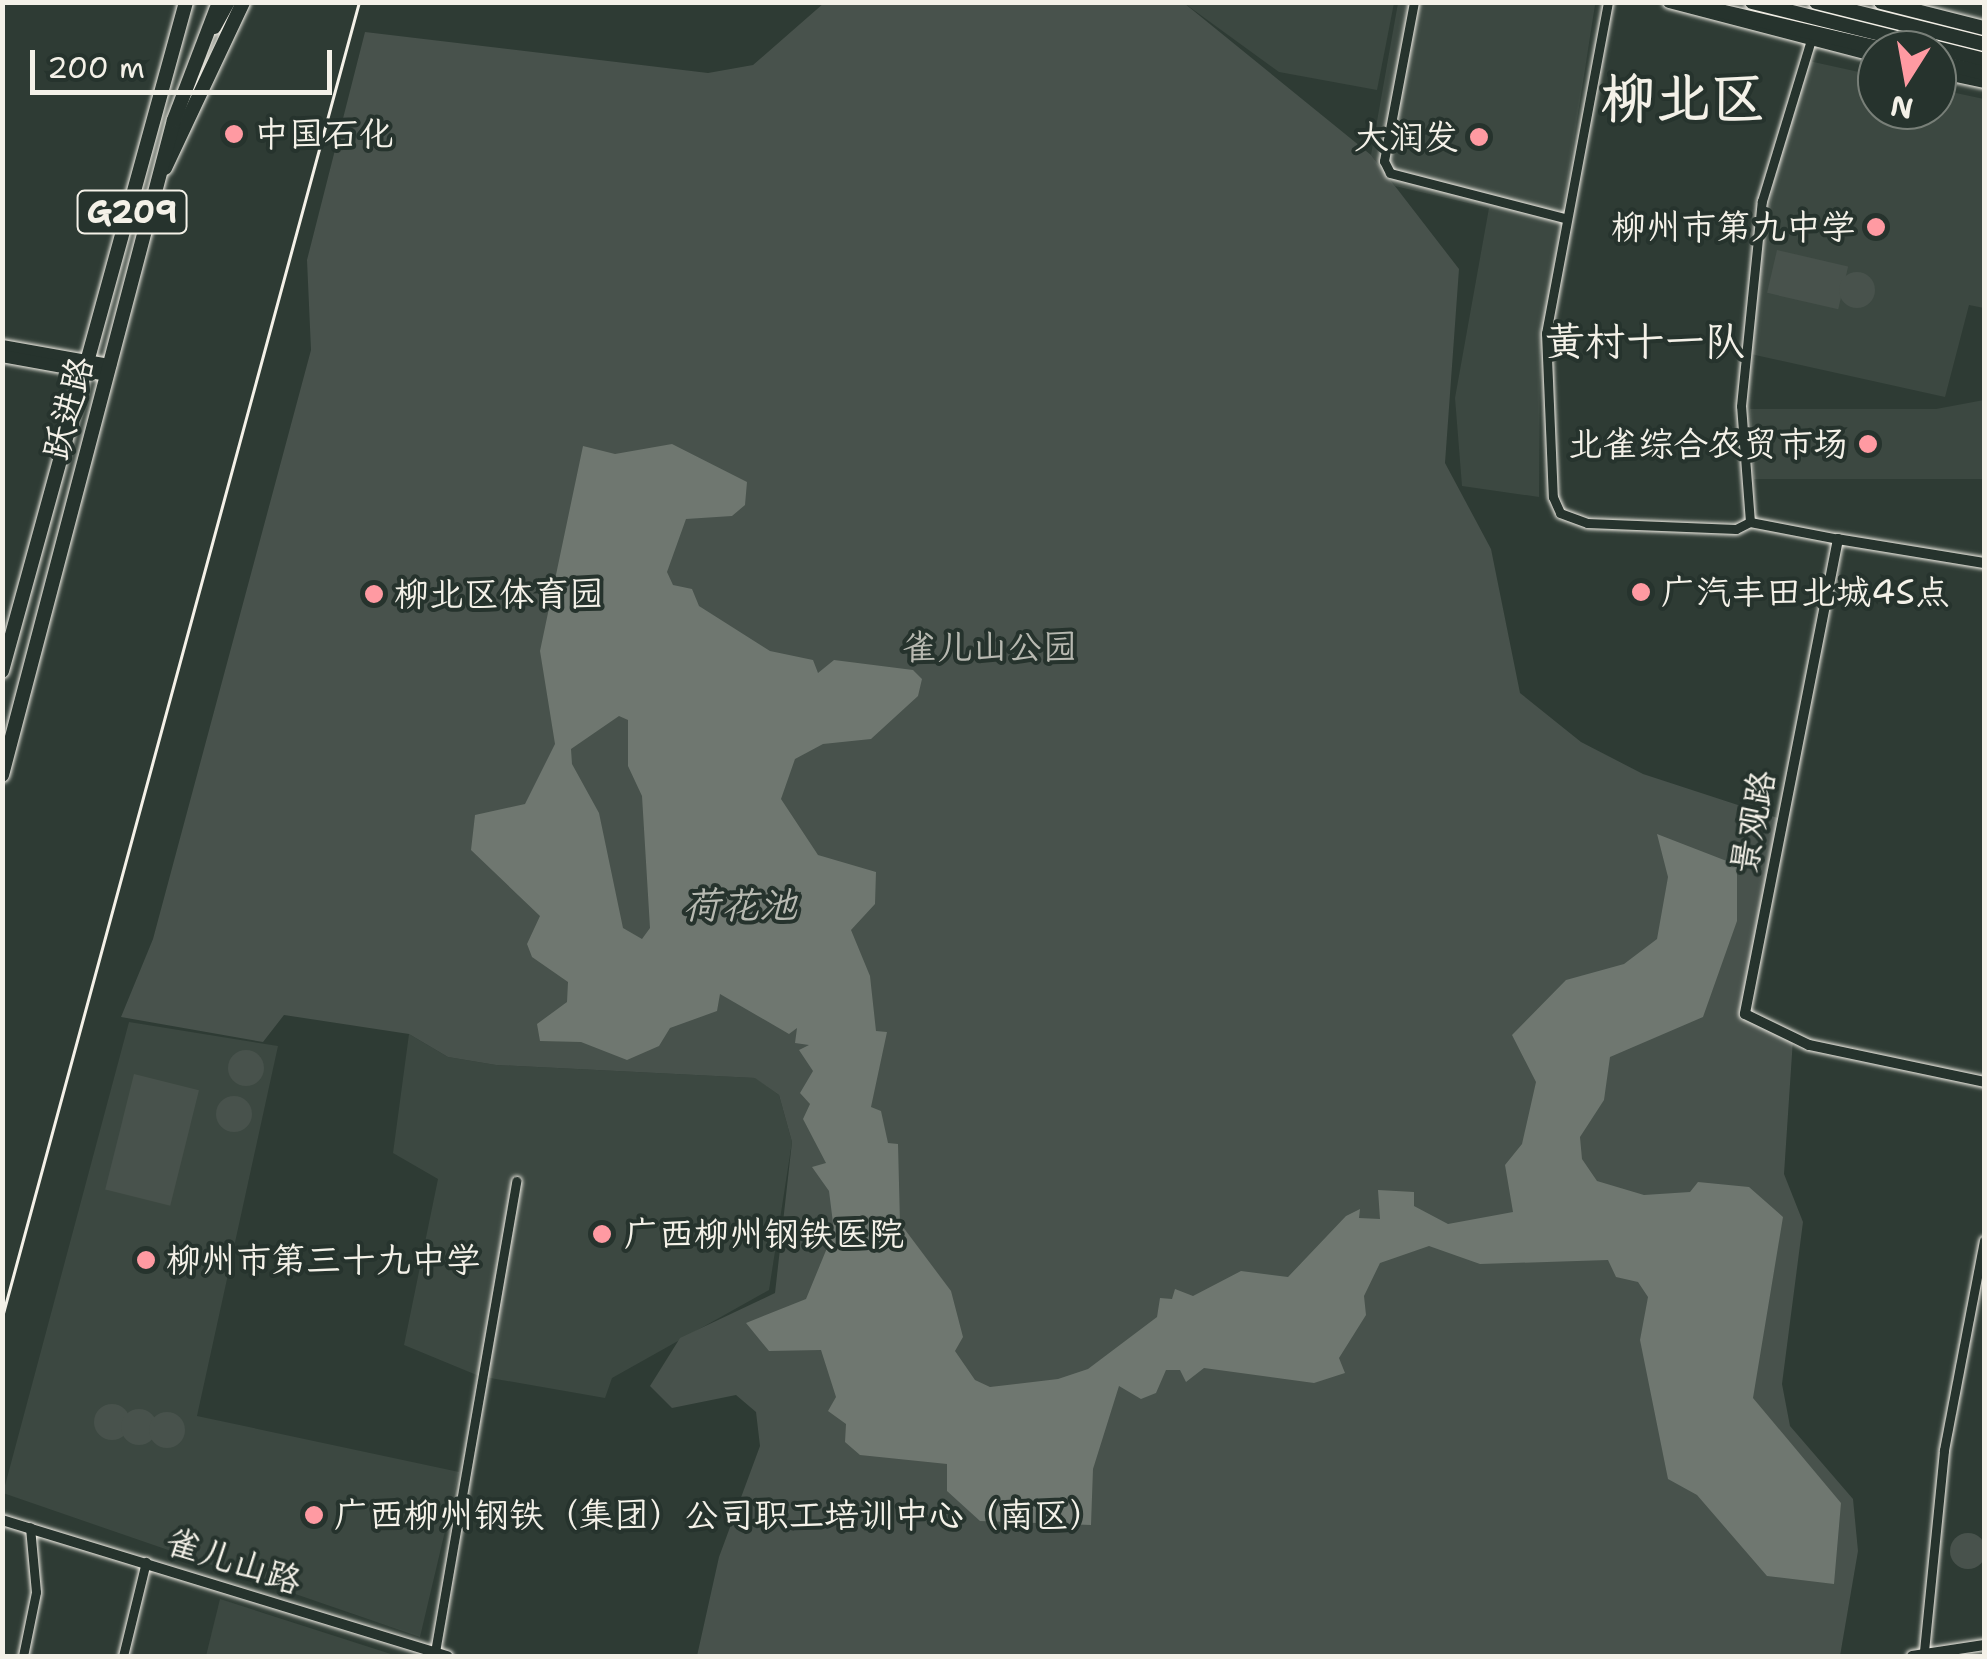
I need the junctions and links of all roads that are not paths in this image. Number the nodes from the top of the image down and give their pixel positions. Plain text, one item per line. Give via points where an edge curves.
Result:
1 (189, 2) edge
2 (219, 2) edge
3 (228, 2) edge
4 (243, 2) edge
5 (1414, 2) edge
6 (1608, 2) edge
7 (1669, 2) edge
8 (1682, 2) edge
9 (1752, 2) edge
10 (1816, 2) edge
11 (1881, 2) edge
12 (1906, 2) edge
13 (1984, 26) edge
14 (1812, 40) junction
15 (1857, 42) edge
16 (1984, 44) edge
17 (1857, 51) edge
18 (204, 56) junction
19 (1984, 60) edge
20 (1957, 67) edge
21 (1984, 73) edge
22 (1957, 76) edge
23 (1984, 82) edge
24 (1564, 218) junction
25 (2, 346) edge
26 (2, 356) edge
27 (90, 366) junction
28 (109, 370) junction
29 (1750, 522) junction
30 (1838, 539) junction
31 (1984, 562) edge
32 (2, 671) edge
33 (2, 776) edge
34 (1984, 1082) edge
35 (516, 1182) dead end
36 (1984, 1242) edge
37 (2, 1520) edge
38 (30, 1527) junction
39 (146, 1562) junction
40 (1984, 1646) edge
41 (435, 1652) junction
42 (1924, 1652) junction
43 (23, 1656) edge
44 (123, 1656) edge
45 (448, 1656) edge
46 (1912, 1656) edge

1 - 27 main road, 跃进路 / G209
2 - 18 main road, G209
3 - 18 main road, 跃进路
4 - 18 main road
5 - 24 street via 1384,161 1390,173
6 - 24 street
7 - 14 main road
8 - 15 main road
9 - 19 main road
10 - 16 main road
11 - 13 main road
12 - 13 main road
14 - 17 main road
14 - 29 street via 1762,201 1741,406
18 - 28 main road, 跃进路 / G209 via 158,182
20 - 21 main road
22 - 23 main road
24 - 29 street via 1543,375 1560,513 1587,523 1736,529
25 - 27 main road
26 - 27 main road
27 - 28 main road
27 - 32 main road, 跃进路 / G209
28 - 33 main road, 跃进路 / G209
29 - 30 street
30 - 31 street
30 - 34 street, 景观路 via 1745,1014 1809,1045
35 - 41 street
36 - 42 street via 1944,1450
37 - 38 street, 雀儿山路
38 - 39 street, 雀儿山路
38 - 43 street via 36,1592
39 - 41 street, 雀儿山路
39 - 44 street
40 - 42 street
41 - 45 street, 雀儿山路
42 - 46 street

